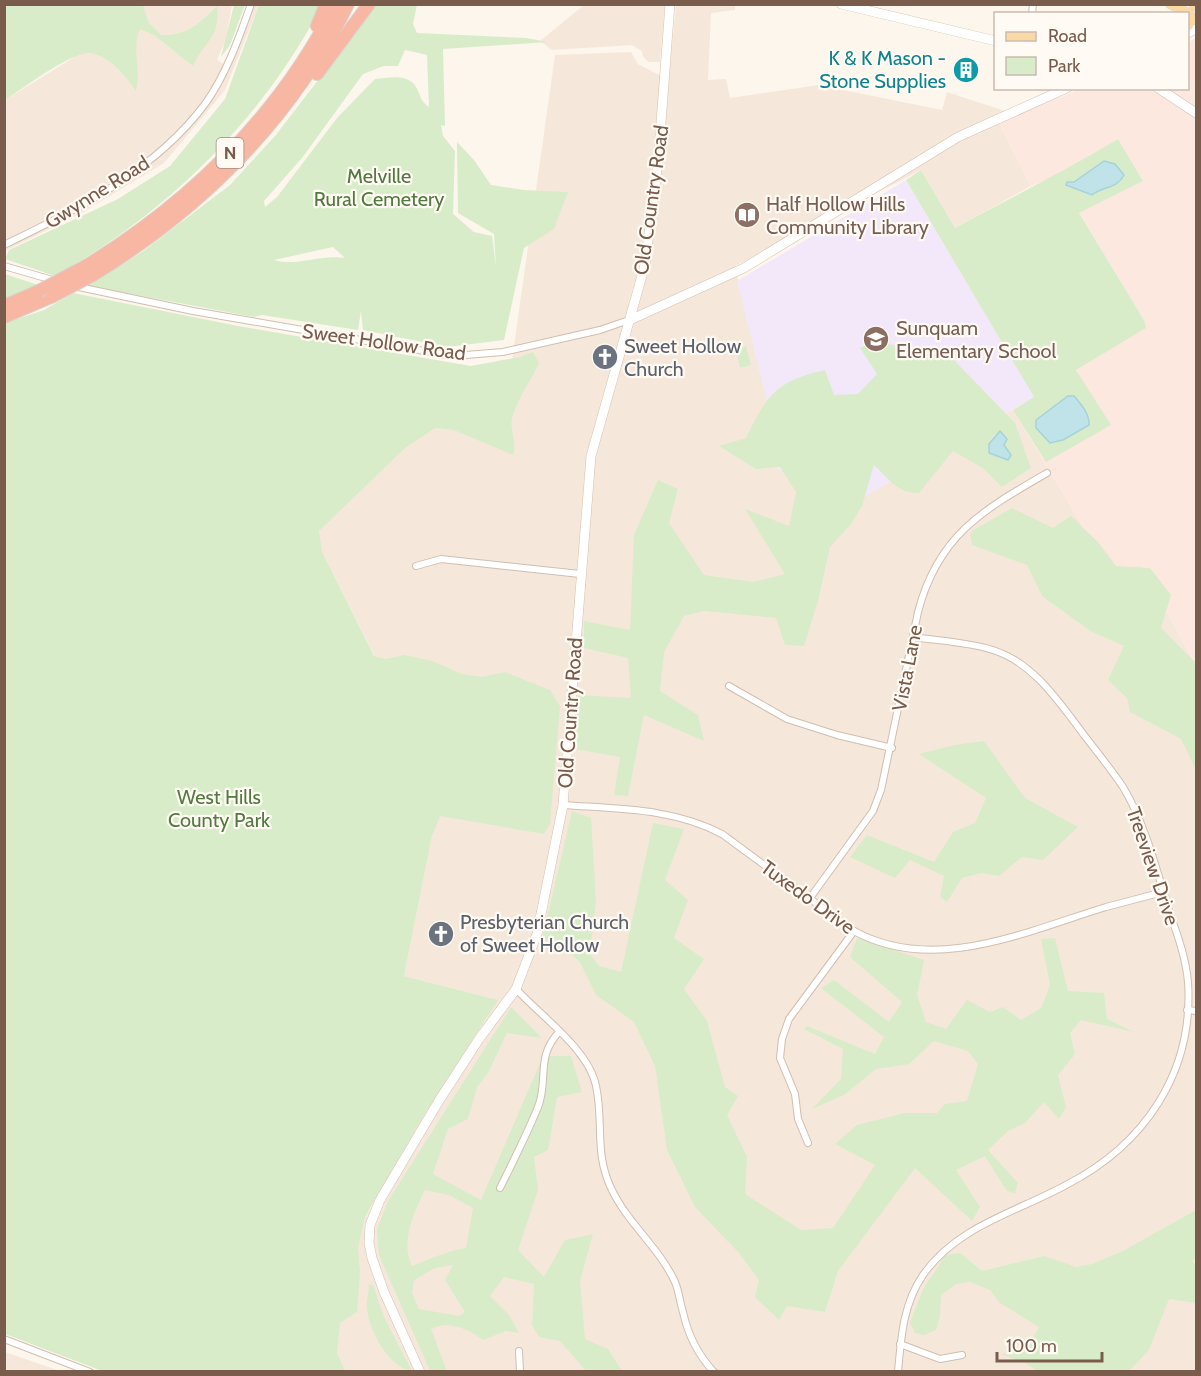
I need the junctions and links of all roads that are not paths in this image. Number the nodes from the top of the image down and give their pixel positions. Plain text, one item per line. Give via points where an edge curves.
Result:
1 (251, 4) edge
2 (326, 4) edge
3 (336, 4) edge
4 (348, 4) edge
5 (369, 4) edge
6 (670, 4) edge
7 (841, 4) edge
8 (1170, 4) edge
9 (1186, 12) edge
10 (994, 41) edge
11 (285, 88) junction
12 (1063, 90) edge
13 (1161, 90) edge
14 (1197, 113) edge
15 (271, 124) junction
16 (4, 245) edge
17 (4, 266) edge
18 (90, 271) junction
19 (4, 306) edge
20 (4, 317) edge
21 (630, 320) junction
22 (1047, 473) dead end
23 (416, 566) dead end
24 (580, 574) junction
25 (914, 637) junction
26 (729, 686) dead end
27 (892, 748) junction
28 (563, 805) junction
29 (1163, 892) junction
30 (810, 898) junction
31 (854, 932) junction
32 (516, 989) junction
33 (1188, 1010) junction
34 (1197, 1011) edge
35 (559, 1032) junction
36 (808, 1143) dead end
37 (501, 1188) dead end
38 (4, 1339) edge
39 (900, 1344) junction
40 (519, 1351) dead end
41 (962, 1355) dead end
42 (90, 1371) edge
43 (420, 1371) edge
44 (520, 1371) edge
45 (714, 1371) edge
46 (898, 1371) edge

1 - 16 street, Gwynne Road via 237,43 205,103 146,165 75,210
2 - 11 highway
3 - 11 highway, N
4 - 15 highway, N via 317,61
5 - 15 highway via 300,97
6 - 21 main road, Old Country Road via 651,223 645,265
7 - 10 main road
8 - 9 main road
11 - 18 highway, N via 245,138 191,191
12 - 21 main road, Sweet Hollow Road via 958,137 744,268
13 - 14 main road
15 - 18 highway, N via 200,198 140,245
17 - 21 street, Sweet Hollow Road via 88,290 181,309 453,356 503,352
18 - 19 highway, N, bridge
18 - 20 highway, N, bridge via 53,296
21 - 24 main road, Old Country Road via 591,456
22 - 25 street, Vista Lane via 990,506 950,544 924,589
23 - 24 street via 441,558
24 - 28 main road, Old Country Road
25 - 27 street, Vista Lane
25 - 29 street, Treeview Drive via 995,651 1018,661 1036,676 1058,699 1131,800
26 - 27 street via 795,722
27 - 30 street, Vista Lane via 873,811
28 - 30 street, Tuxedo Drive via 662,813 704,825
28 - 32 main road, Old Country Road via 537,934
29 - 31 street, Tuxedo Drive via 1034,932 967,947 908,949
29 - 33 street, Treeview Drive via 1184,958
30 - 31 street, Tuxedo Drive
31 - 36 street via 789,1019 782,1039 780,1058
32 - 35 street
32 - 43 main road, Old Country Road via 440,1099 380,1200 370,1225 369,1243 381,1284
33 - 34 street
33 - 39 street, Treeview Drive via 1173,1074 1147,1122 1091,1172 995,1218 954,1243 923,1276 904,1317
35 - 37 street via 543,1059 538,1106
35 - 45 street via 588,1063 596,1084 599,1147 610,1188 675,1283 692,1342
38 - 42 street
39 - 41 street via 940,1359
39 - 46 street, Treeview Drive
40 - 44 street

